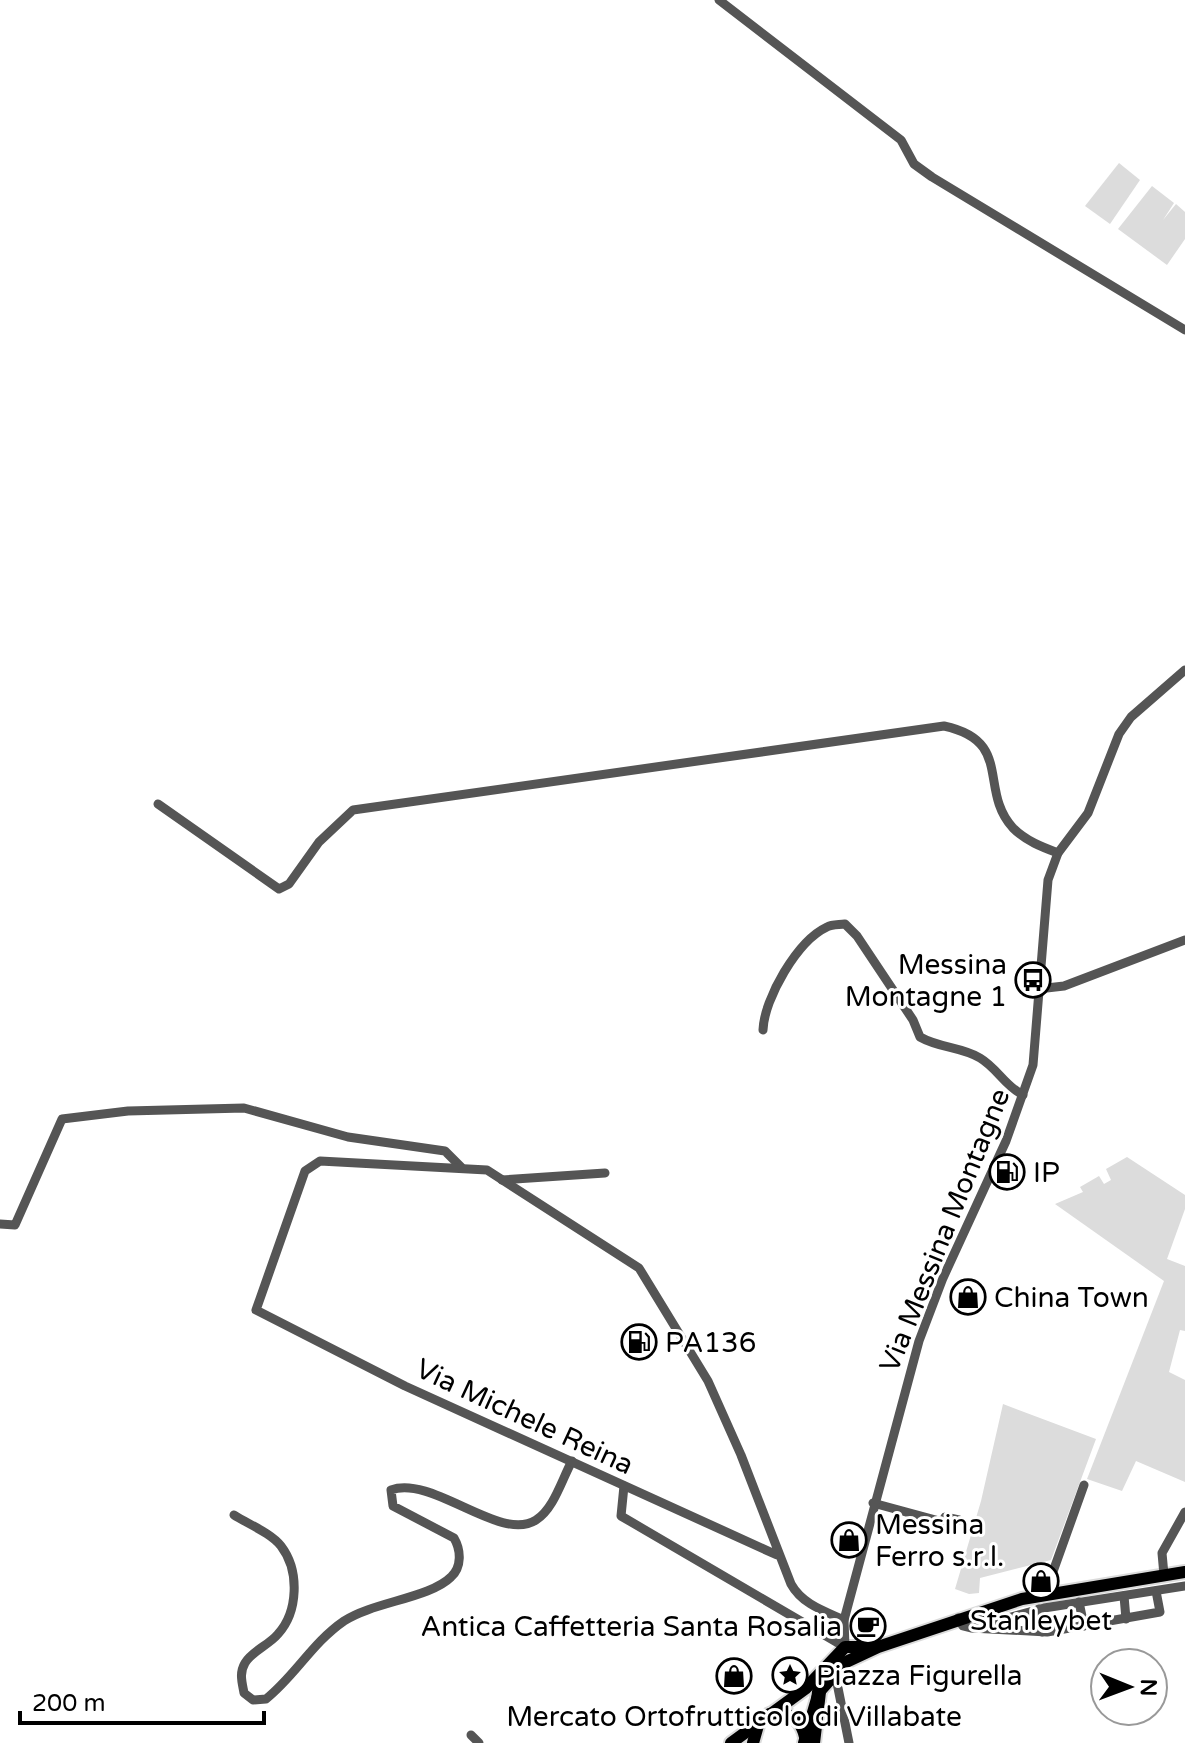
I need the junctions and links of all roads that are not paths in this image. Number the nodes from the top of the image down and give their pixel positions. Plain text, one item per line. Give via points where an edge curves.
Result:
1 (719, 0) edge
2 (1185, 330) edge
3 (1185, 670) edge
4 (158, 804) dead end
5 (1058, 853) junction
6 (1185, 940) edge
7 (1038, 989) junction
8 (763, 1030) dead end
9 (1023, 1095) junction
10 (461, 1167) junction
11 (605, 1173) dead end
12 (502, 1180) junction
13 (0, 1224) edge
14 (572, 1461) junction
15 (1084, 1485) dead end
16 (624, 1486) junction
17 (873, 1503) junction
18 (1185, 1512) edge
19 (234, 1515) dead end
20 (959, 1520) dead end
21 (777, 1555) junction
22 (1185, 1572) edge
23 (1164, 1575) junction
24 (1185, 1586) edge
25 (1156, 1591) junction
26 (1045, 1594) junction
27 (797, 1595) junction
28 (1124, 1596) junction
29 (1079, 1602) junction
30 (1039, 1609) junction
31 (1014, 1614) junction
32 (794, 1618) junction
33 (958, 1618) junction
34 (1126, 1619) junction
35 (844, 1620) junction
36 (1084, 1626) junction
37 (971, 1628) junction
38 (1018, 1630) junction
39 (1042, 1632) junction
40 (845, 1647) junction
41 (878, 1647) junction
42 (846, 1662) junction
43 (835, 1673) junction
44 (819, 1692) joint
45 (767, 1716) junction
46 (806, 1742) edge
47 (731, 1743) edge
48 (753, 1743) edge
49 (849, 1743) edge

1 - 2 street via 901,140 914,164 932,177
3 - 5 street via 1119,734 1088,813
4 - 5 street via 279,889 353,810 944,726 964,730 985,746 1012,828 1034,845
5 - 7 street, Via Messina Montagne via 1044,906
6 - 7 street via 1064,986
7 - 9 street, Via Messina Montagne via 1033,1065
8 - 9 street via 775,987 796,958 828,926 845,924 920,1037 940,1048 978,1056
9 - 17 street, Via Messina Montagne via 919,1341
10 - 12 street via 487,1170
10 - 13 street via 445,1151 348,1137 244,1108 128,1111 62,1119 15,1225
10 - 14 street, Via Michele Reina via 320,1161 305,1171 256,1310 405,1386
11 - 12 street
12 - 21 street via 639,1268 708,1381
14 - 16 street, Via Michele Reina
14 - 19 street via 544,1513 526,1524 505,1522 409,1488 391,1490 393,1506 454,1538 460,1554 457,1569 440,1586 343,1622 266,1699 253,1700 244,1693 241,1673 246,1660 270,1643 289,1618 294,1587 281,1546
15 - 26 street
16 - 21 street, Via Michele Reina
16 - 32 street via 621,1516
17 - 20 street via 943,1522 945,1517
17 - 35 street, Via Messina Montagne
18 - 23 street via 1162,1553
21 - 27 street
22 - 23 main road
23 - 26 main road
24 - 25 street
25 - 28 street
25 - 34 street via 1160,1612
26 - 33 main road
27 - 32 street
27 - 35 street
28 - 29 street
28 - 34 street
29 - 30 street
29 - 36 street
30 - 31 street
30 - 39 street
31 - 37 street
31 - 38 street
32 - 40 street
33 - 37 street
33 - 41 main road
34 - 36 street
35 - 40 street, Via Messina Montagne
36 - 39 street
37 - 38 street
38 - 39 street
40 - 41 main road
40 - 42 main road
40 - 45 main road via 805,1689
41 - 42 main road
42 - 43 main road
43 - 44 main road
43 - 49 street
44 - 46 highway
45 - 46 main road via 783,1713 795,1719
45 - 47 main road
45 - 48 main road via 755,1727

